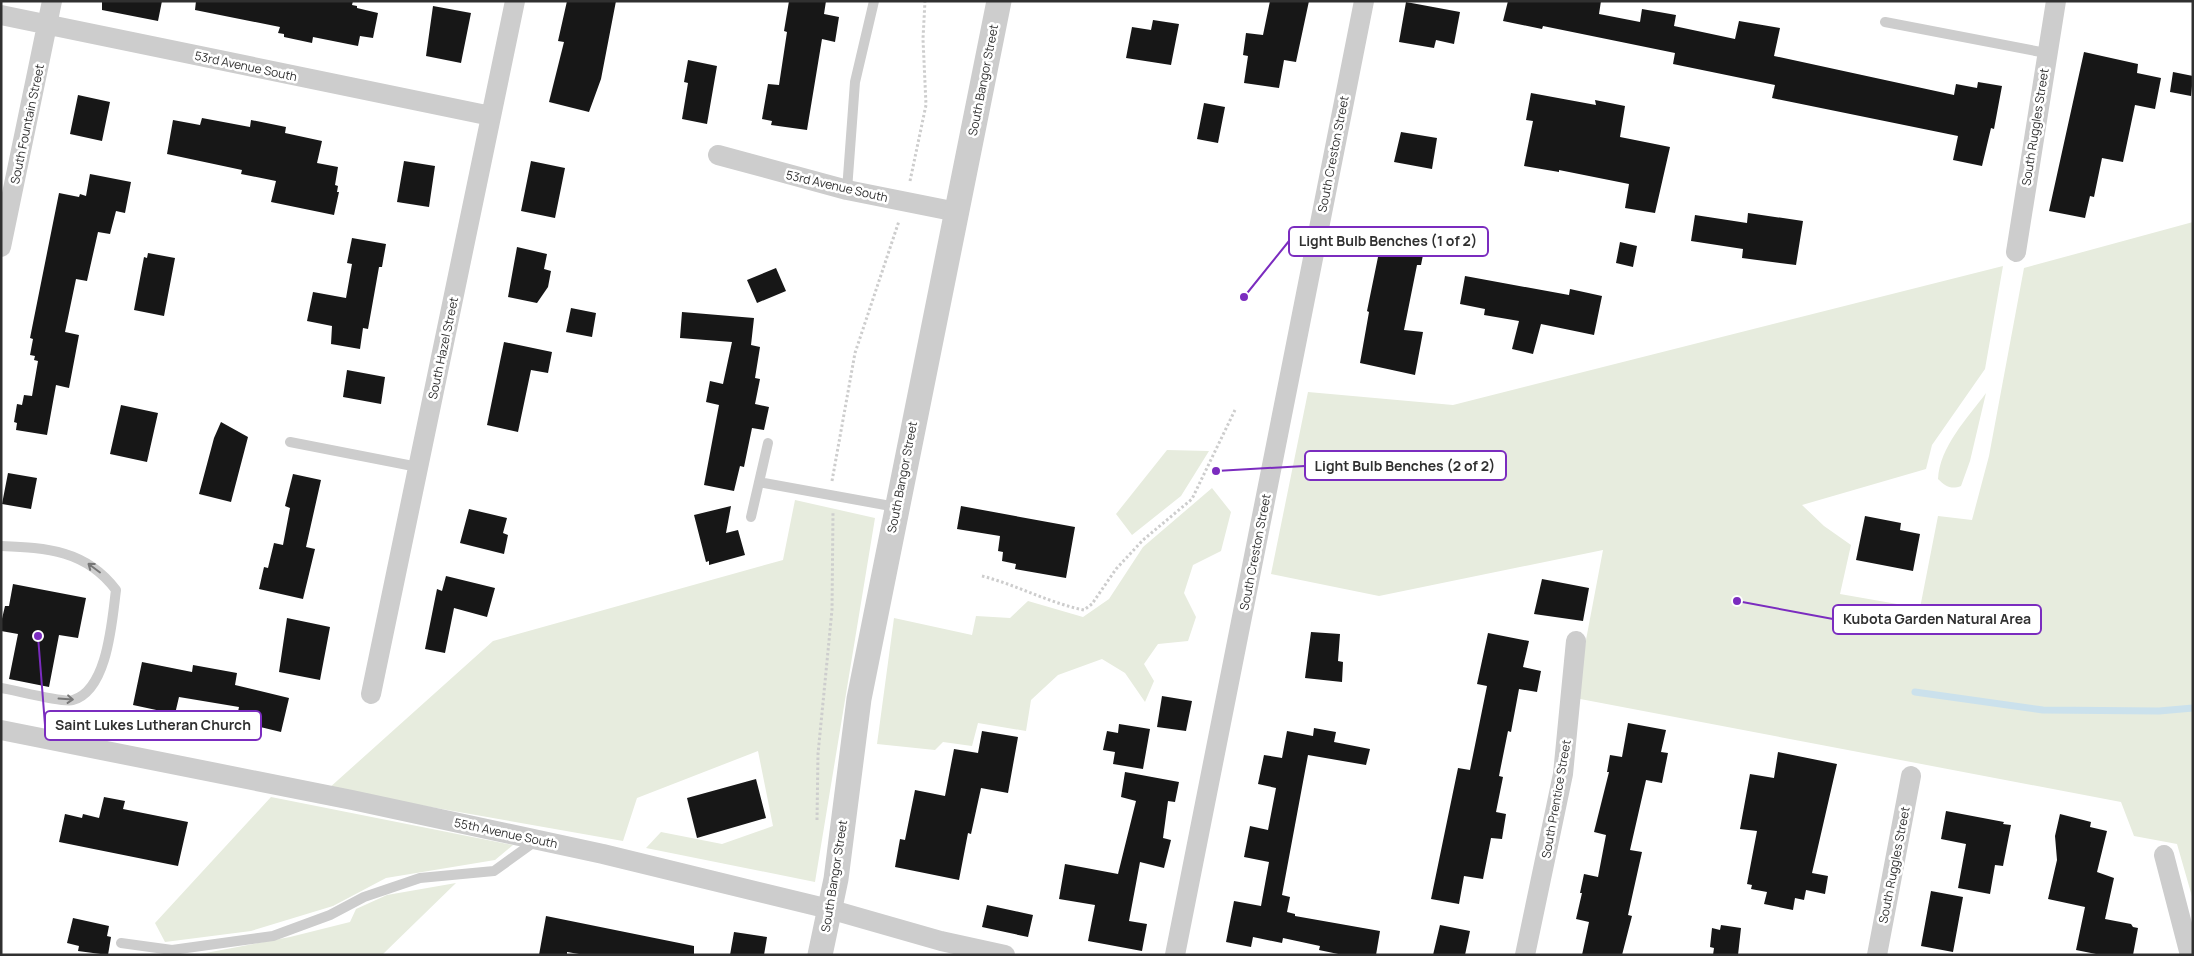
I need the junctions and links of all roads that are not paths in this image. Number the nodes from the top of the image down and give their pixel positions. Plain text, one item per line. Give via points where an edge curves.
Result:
1 (52, 1) edge
2 (515, 1) edge
3 (874, 1) edge
4 (999, 1) edge
5 (1364, 1) edge
6 (2056, 1) edge
7 (1, 15) edge
8 (1885, 22) dead end
9 (47, 24) junction
10 (2046, 53) junction
11 (491, 116) junction
12 (718, 155) dead end
13 (847, 190) junction
14 (956, 212) junction
15 (1, 248) edge
16 (2016, 252) dead end
17 (290, 442) dead end
18 (768, 442) dead end
19 (418, 467) junction
20 (759, 482) junction
21 (896, 507) junction
22 (751, 516) dead end
23 (1, 546) edge
24 (1576, 641) dead end
25 (1, 688) edge
26 (370, 694) dead end
27 (1, 730) edge
28 (1911, 776) dead end
29 (537, 840) junction
30 (2164, 855) dead end
31 (829, 909) junction
32 (121, 943) dead end
33 (820, 955) edge
34 (1005, 955) edge
35 (1175, 955) edge
36 (1525, 955) edge
37 (1877, 955) edge
38 (2190, 955) edge

1 - 9 street, South Fountain Street
2 - 11 street, South Hazel Street
3 - 13 lane via 855,82
4 - 14 street, South Bangor Street
5 - 35 street, South Creston Street
6 - 10 street, South Ruggles Street
7 - 9 street, 53rd Avenue South
8 - 10 lane
9 - 11 street, 53rd Avenue South
9 - 15 street, South Fountain Street
10 - 16 street, South Ruggles Street
11 - 19 street, South Hazel Street
12 - 13 street, 53rd Avenue South
13 - 14 street, 53rd Avenue South
14 - 21 street, South Bangor Street
17 - 19 lane
18 - 20 lane
19 - 26 street, South Hazel Street
20 - 21 lane
20 - 22 lane
21 - 31 street, South Bangor Street via 859,700 836,879
25 -> 23 lane via 72,700 88,693 99,675 116,590 95,568 76,556 35,548
24 - 36 street, South Prentice Street via 1563,774
27 - 29 street, 55th Avenue South
28 - 37 street, South Ruggles Street
29 - 31 street, 55th Avenue South
29 - 32 lane via 494,871 420,878 364,897 330,915 273,936 172,950
30 - 38 street
31 - 33 street, South Bangor Street
31 - 34 street, 55th Avenue South via 941,941

